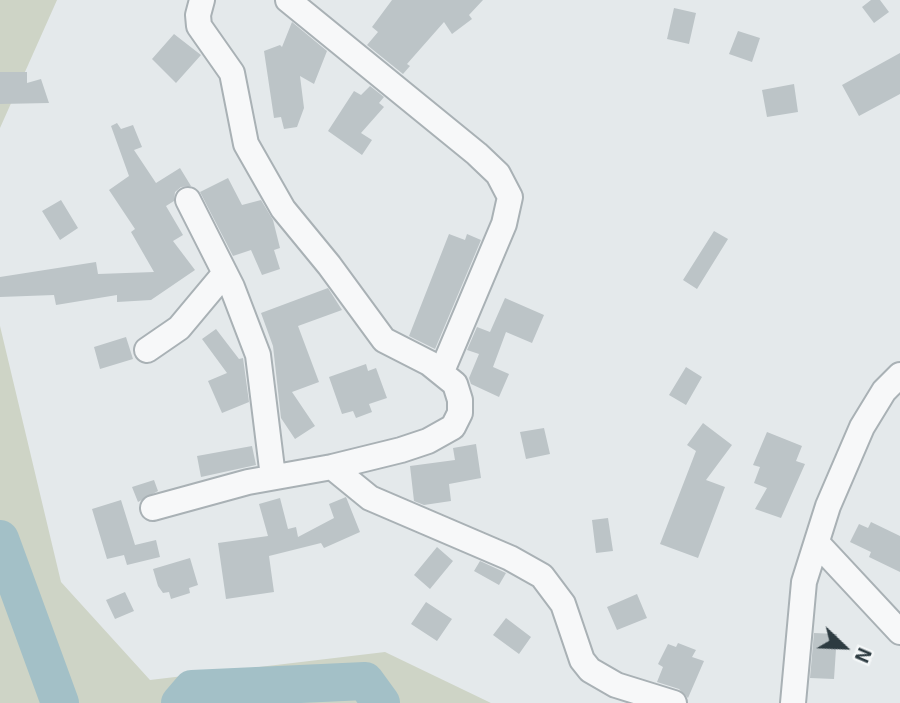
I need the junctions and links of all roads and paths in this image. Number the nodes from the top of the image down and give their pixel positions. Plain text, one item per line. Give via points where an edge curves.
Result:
1 (202, 0) edge
2 (288, 0) edge
3 (188, 201) dead end
4 (225, 273) junction
5 (148, 350) dead end
6 (442, 371) junction
7 (900, 375) edge
8 (332, 467) junction
9 (273, 477) junction
10 (153, 508) dead end
11 (817, 543) junction
12 (900, 632) edge
13 (674, 703) edge
14 (793, 703) edge

1 - 6 street via 199,26 232,73 246,144 283,209 384,340
2 - 6 street via 477,154 498,174 510,197 504,224
3 - 4 street
4 - 5 street via 179,328
4 - 9 street via 258,355
6 - 8 street via 455,384 460,400 453,427 401,450
7 - 11 street via 862,427
8 - 9 street
8 - 13 street via 370,498 542,576 563,604 582,660 590,670 616,685
9 - 10 street
11 - 12 street
11 - 14 street via 804,582

